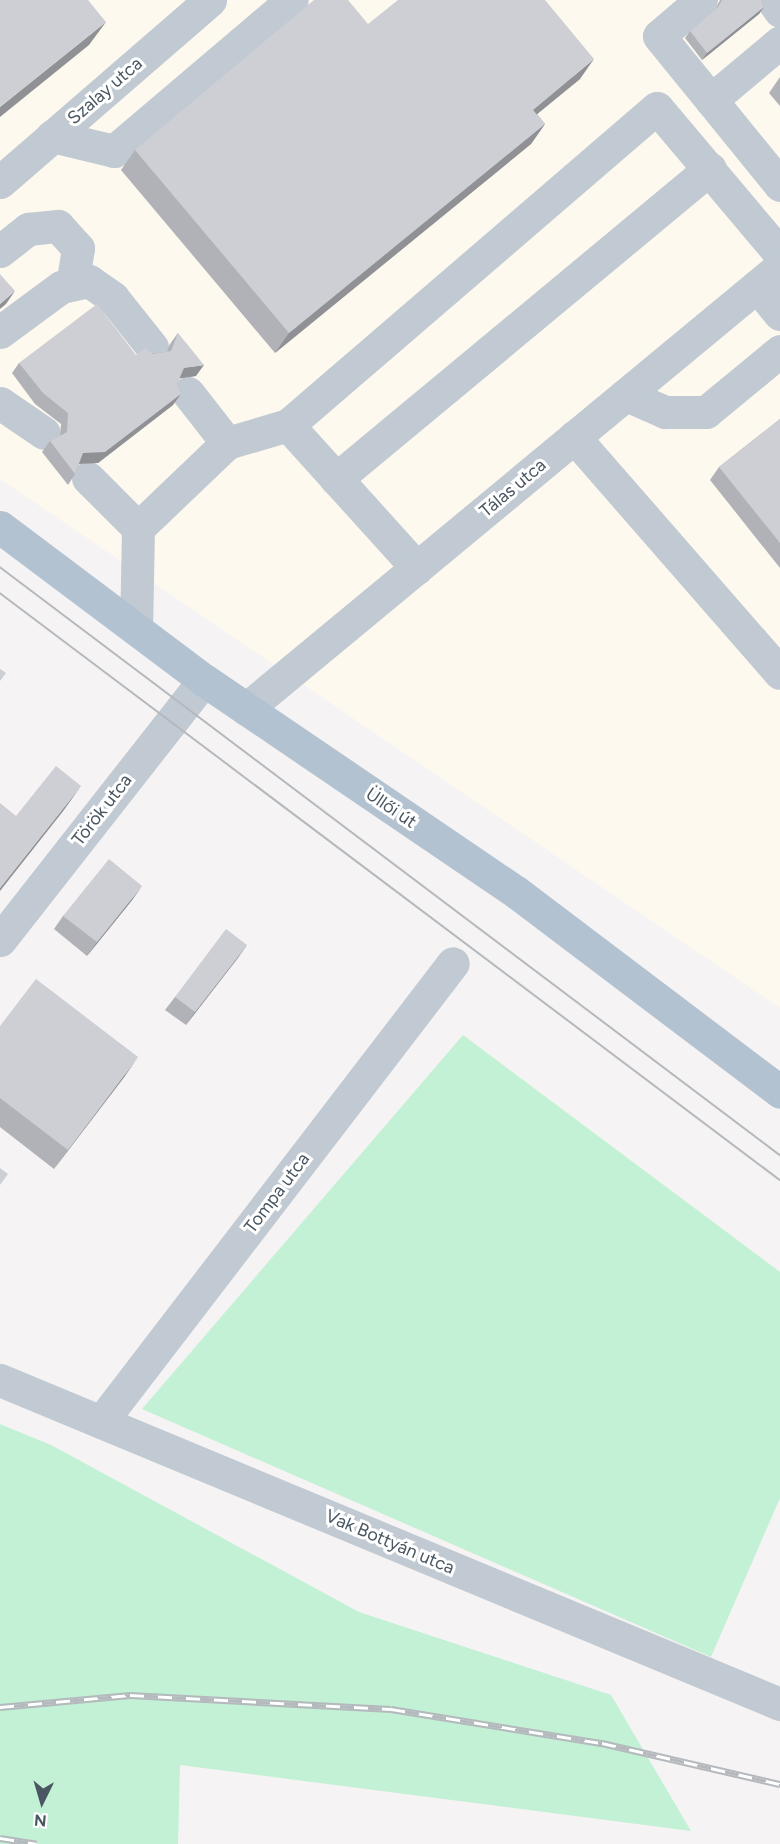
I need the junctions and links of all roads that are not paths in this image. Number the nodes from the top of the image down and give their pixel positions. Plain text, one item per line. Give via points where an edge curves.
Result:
1 (210, 0) edge
2 (292, 0) edge
3 (701, 0) edge
4 (780, 42) edge
5 (711, 100) junction
6 (52, 136) junction
7 (710, 168) junction
8 (0, 182) edge
9 (780, 185) edge
10 (0, 252) edge
11 (780, 254) edge
12 (768, 277) edge
13 (73, 280) junction
14 (780, 314) edge
15 (0, 332) edge
16 (152, 347) dead end
17 (780, 351) edge
18 (188, 393) dead end
19 (626, 395) junction
20 (0, 403) edge
21 (288, 425) junction
22 (44, 433) dead end
23 (574, 437) junction
24 (227, 443) junction
25 (88, 478) dead end
26 (336, 479) junction
27 (0, 527) edge
28 (138, 528) junction
29 (417, 568) junction
30 (136, 628) junction
31 (780, 673) edge
32 (204, 680) junction
33 (246, 709) junction
34 (0, 940) edge
35 (453, 963) dead end
36 (780, 1092) edge
37 (0, 1380) edge
38 (101, 1422) junction
39 (780, 1704) edge

1 - 6 street, Szalay utca
2 - 6 street via 114,151
3 - 5 street via 659,36
4 - 5 street
5 - 9 street
6 - 8 street, Szalay utca
7 - 11 street
7 - 21 street via 657,108
7 - 26 street
10 - 13 street via 28,229 58,226 78,248
12 - 14 street
12 - 19 street, Tálas utca
13 - 15 street
13 - 16 street via 89,281 113,298
17 - 19 street via 706,412 665,412
18 - 24 street
19 - 23 street, Tálas utca
20 - 22 street
21 - 24 street
21 - 26 street
23 - 29 street, Tálas utca
23 - 31 street
24 - 28 street
25 - 28 street
26 - 29 street
27 - 30 main road, Üllői út
28 - 30 street
29 - 33 street, Tálas utca
30 - 32 main road, Üllői út
32 - 33 main road, Üllői út
32 - 34 street, Török utca
33 - 36 main road, Üllői út via 516,892
35 - 38 street, Tompa utca
37 - 38 street, Vak Bottyán utca
38 - 39 street, Vak Bottyán utca

